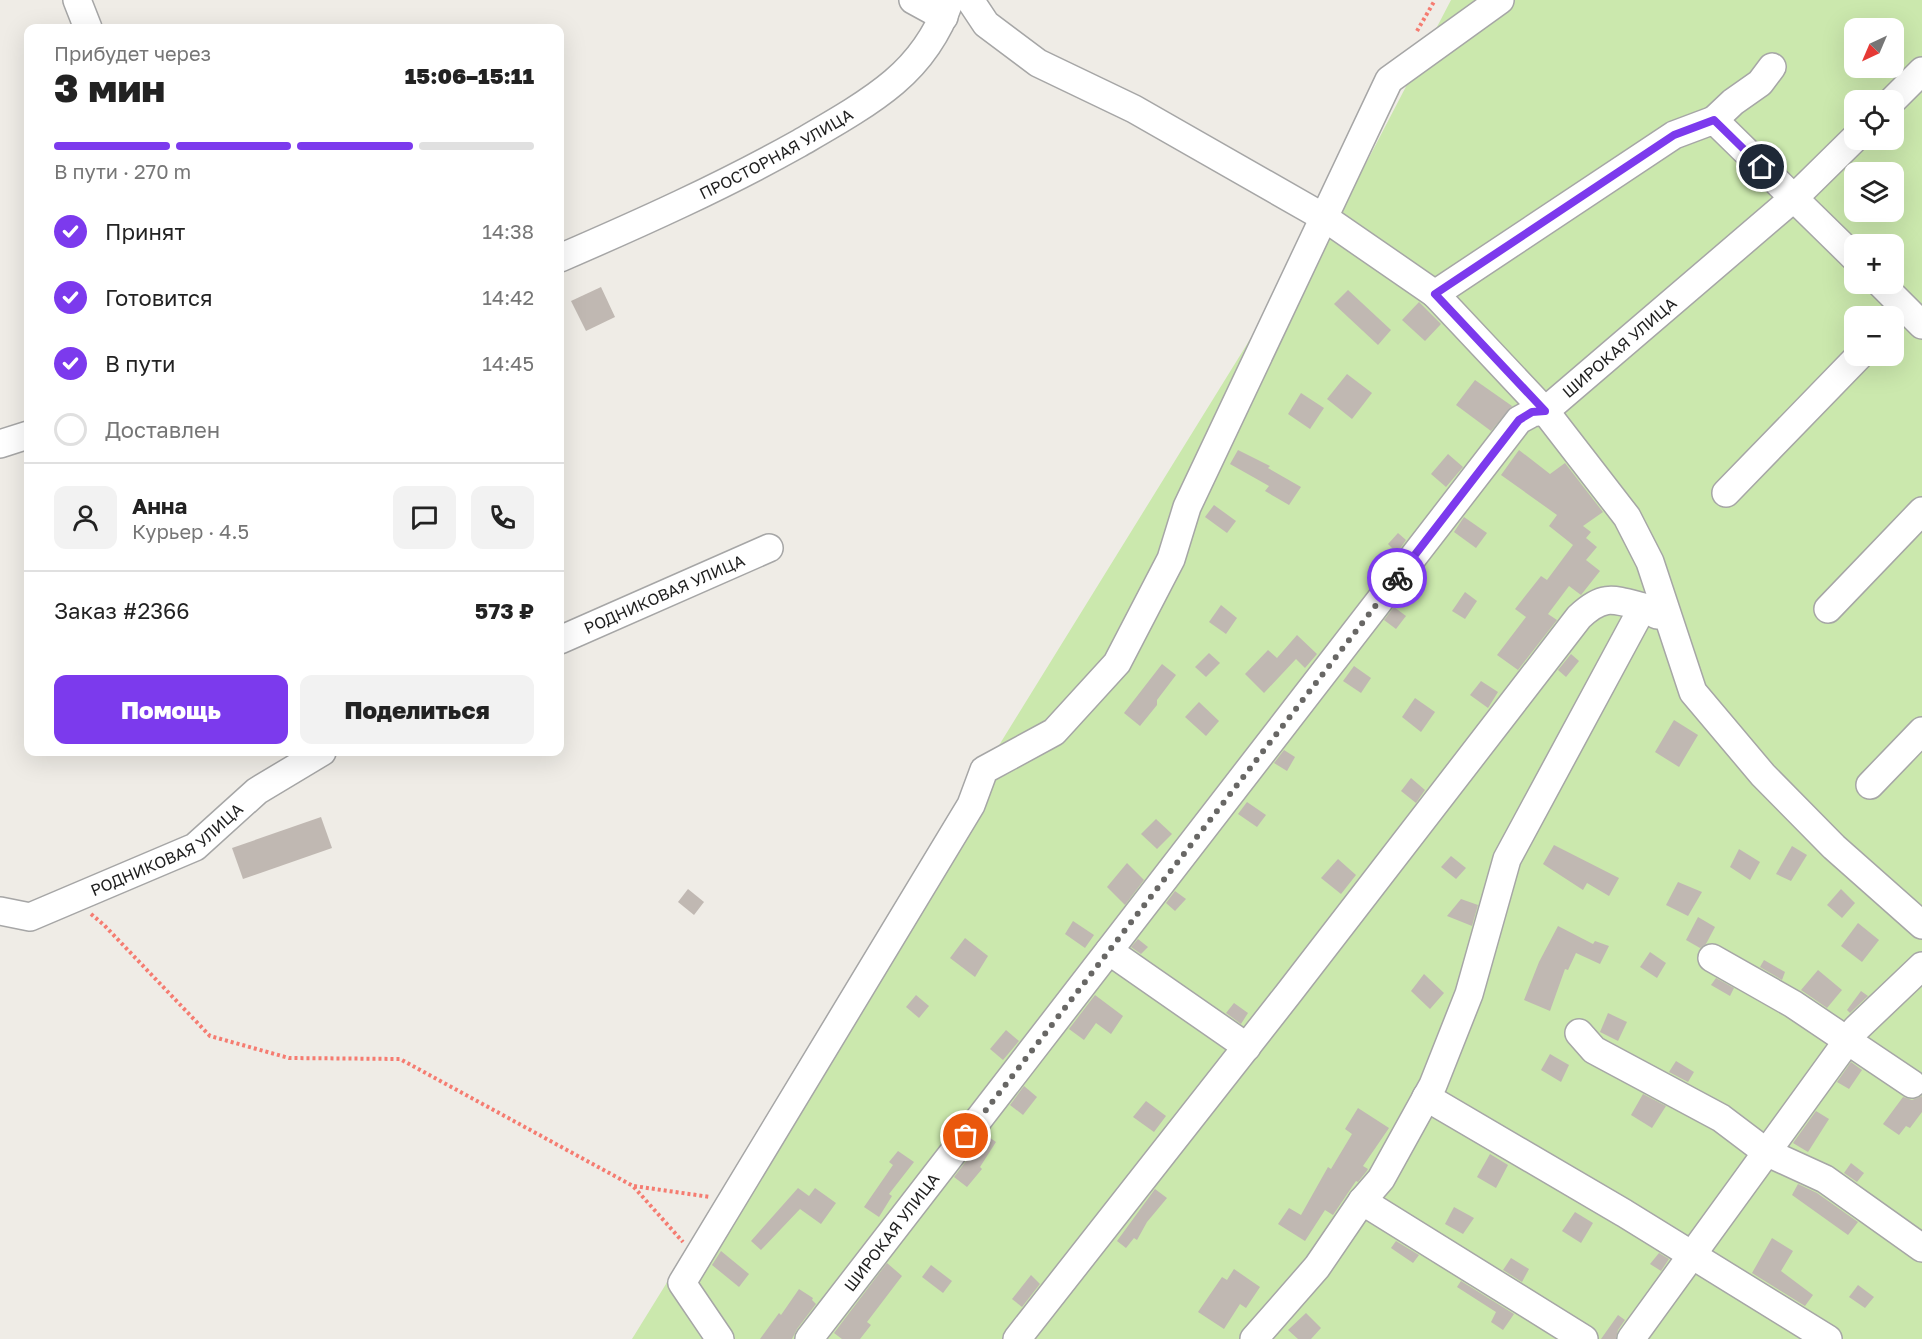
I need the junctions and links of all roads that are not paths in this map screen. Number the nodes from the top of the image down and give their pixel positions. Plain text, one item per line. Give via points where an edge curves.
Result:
1 (77, 0) edge
2 (913, 0) edge
3 (970, 0) edge
4 (1500, 0) edge
5 (947, 8) edge
6 (86, 24) edge
7 (1772, 67) dead end
8 (1922, 72) edge
9 (1903, 90) edge
10 (1714, 120) junction
11 (1844, 149) edge
12 (1795, 197) junction
13 (1325, 218) junction
14 (1844, 247) edge
15 (564, 256) edge
16 (1435, 294) junction
17 (1892, 294) edge
18 (1911, 311) edge
19 (1849, 366) edge
20 (1545, 411) junction
21 (24, 436) edge
22 (0, 444) edge
23 (1726, 493) dead end
24 (1922, 511) edge
25 (769, 548) dead end
26 (1643, 607) junction
27 (1828, 609) dead end
28 (1671, 624) junction
29 (564, 638) edge
30 (1922, 731) edge
31 (315, 756) edge
32 (1870, 784) dead end
33 (0, 911) edge
34 (1922, 925) edge
35 (1109, 951) junction
36 (1712, 958) dead end
37 (1922, 966) edge
38 (1579, 1033) dead end
39 (1847, 1041) junction
40 (1247, 1047) junction
41 (1912, 1083) dead end
42 (1426, 1097) junction
43 (1766, 1152) junction
44 (1362, 1201) junction
45 (1922, 1248) edge
46 (1692, 1255) junction
47 (720, 1339) edge
48 (809, 1339) edge
49 (1017, 1339) edge
50 (1254, 1339) edge
51 (1584, 1339) edge
52 (1631, 1339) edge
53 (1828, 1339) edge

1 - 6 street
2 - 5 street
3 - 13 street via 986,24 1038,63 1134,109
4 - 13 street via 1389,80
5 - 15 street, ПРОСТОРНАЯ УЛИЦА via 923,52 894,82 834,123 669,211
7 - 10 street via 1760,83
8 - 9 street
10 - 12 street
10 - 16 street via 1674,135
11 - 12 street, ШИРОКАЯ УЛИЦА
12 - 14 street
12 - 20 street, ШИРОКАЯ УЛИЦА
13 - 16 street
13 - 47 street via 1187,507 1171,559 1117,663 1054,732 984,770 971,805 682,1283
16 - 20 street
17 - 18 street
19 - 23 street
20 - 28 street via 1627,517 1650,562
20 - 35 street, ШИРОКАЯ УЛИЦА via 1532,412 1519,420
21 - 22 street
24 - 27 street
25 - 29 street, РОДНИКОВАЯ УЛИЦА
26 - 28 street
26 - 40 street via 1613,599 1593,604 1579,617
26 - 42 street via 1507,859 1469,994
28 - 34 street via 1693,692 1763,775 1834,847
30 - 32 street
31 - 33 street, РОДНИКОВАЯ УЛИЦА via 256,791 195,847 30,917
35 - 40 street
35 - 48 street, ШИРОКАЯ УЛИЦА
36 - 39 street via 1793,1004
37 - 39 street
38 - 43 street via 1593,1050 1721,1118
39 - 41 street
39 - 43 street
40 - 49 street
42 - 44 street via 1381,1179
42 - 46 street
43 - 45 street via 1825,1179
43 - 46 street
44 - 50 street via 1317,1267
44 - 51 street
46 - 52 street
46 - 53 street

